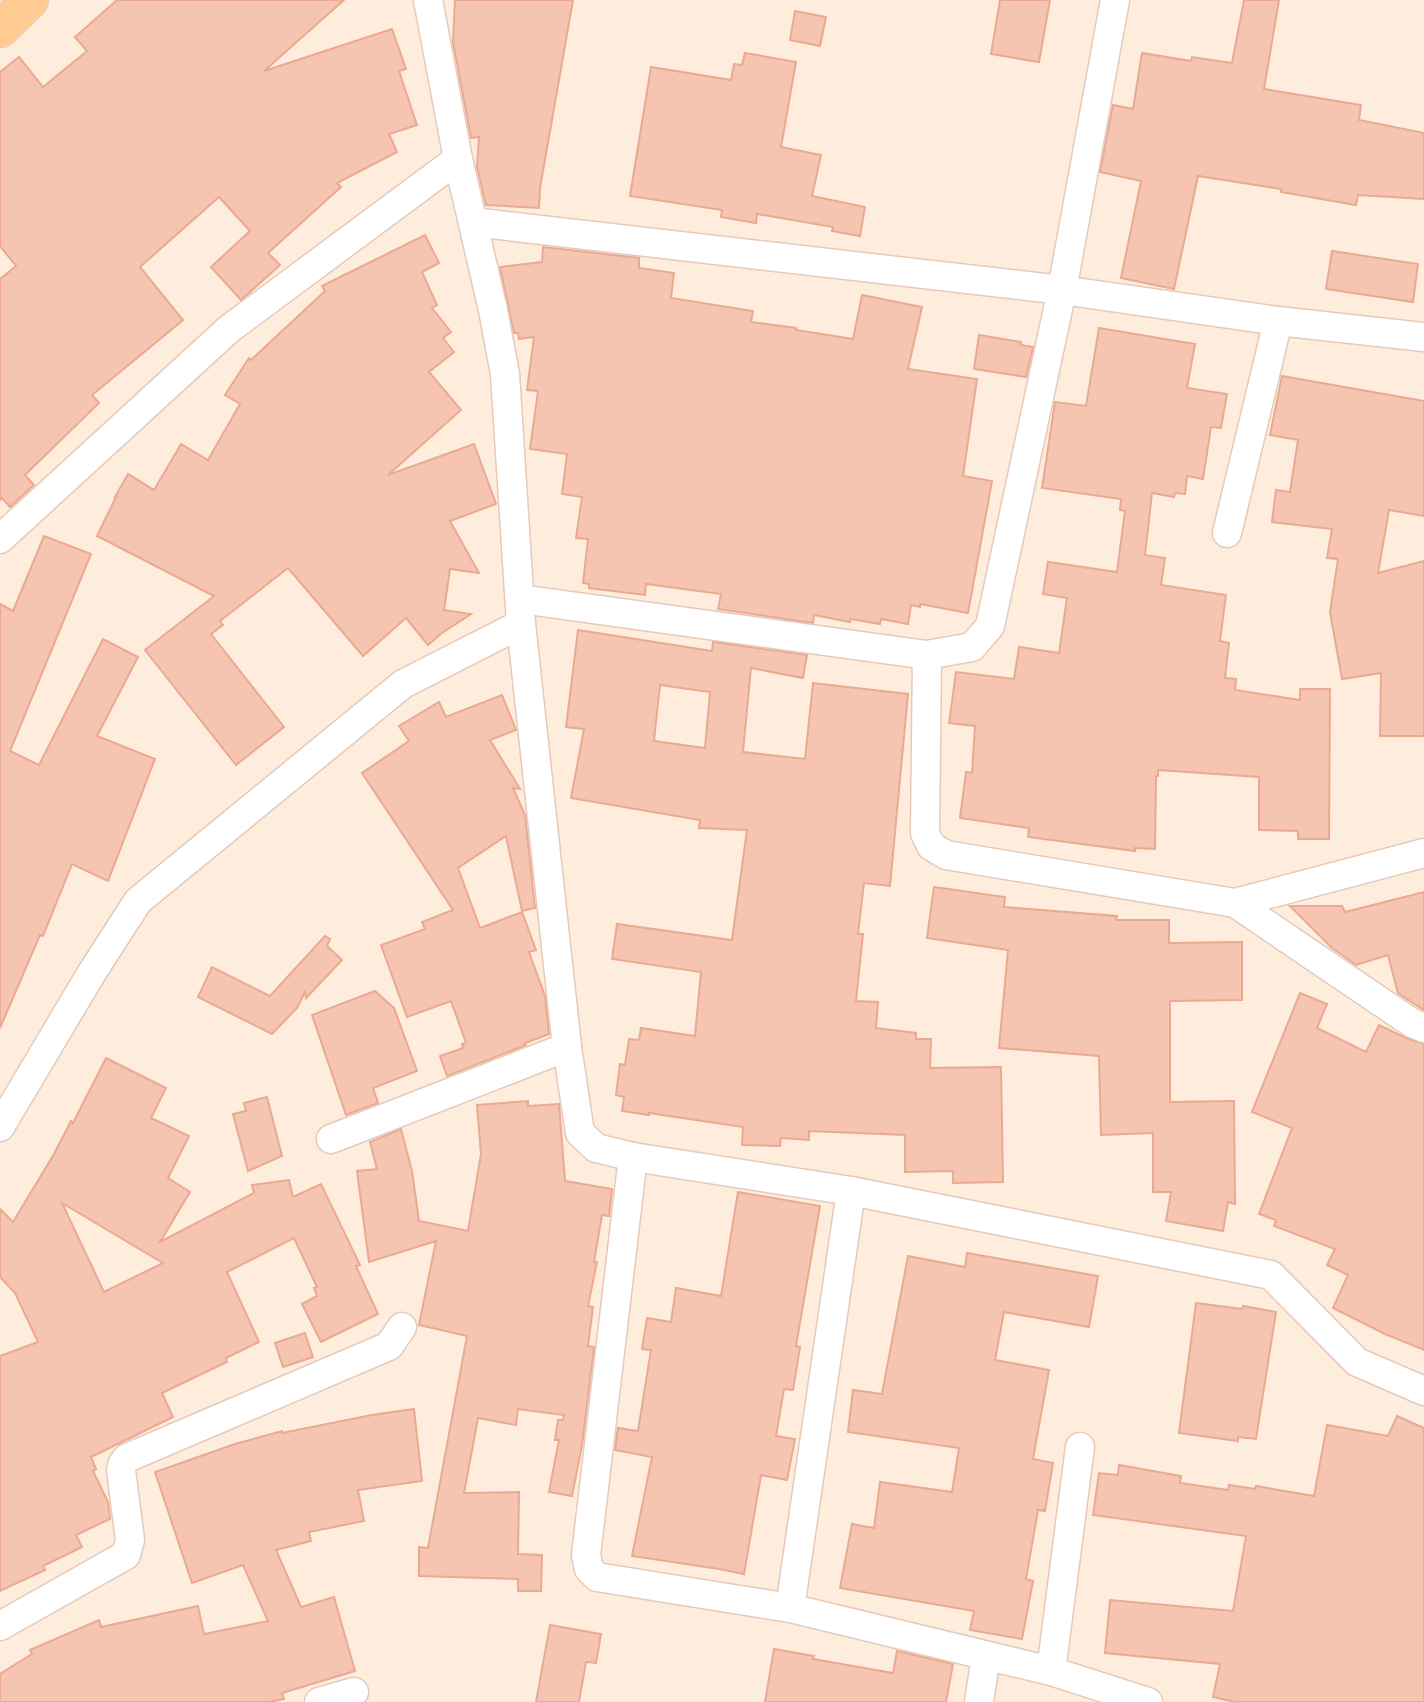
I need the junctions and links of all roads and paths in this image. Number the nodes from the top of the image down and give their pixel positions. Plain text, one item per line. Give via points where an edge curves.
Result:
1 (30, 0) edge
2 (428, 0) edge
3 (1115, 0) edge
4 (0, 29) edge
5 (458, 159) junction
6 (472, 222) junction
7 (1062, 290) junction
8 (1278, 321) junction
9 (1424, 337) edge
10 (1227, 533) dead end
11 (0, 539) edge
12 (520, 612) junction
13 (927, 655) junction
14 (1424, 853) edge
15 (1235, 903) junction
16 (1424, 1027) edge
17 (567, 1047) junction
18 (0, 1127) edge
19 (331, 1139) dead end
20 (633, 1157) junction
21 (851, 1191) junction
22 (402, 1327) dead end
23 (1424, 1391) edge
24 (1080, 1447) dead end
25 (790, 1608) junction
26 (0, 1626) edge
27 (986, 1656) junction
28 (1051, 1671) junction
29 (354, 1692) dead end
30 (319, 1702) edge
31 (979, 1702) edge
32 (1148, 1702) edge

1 - 4 main road
2 - 5 street
3 - 7 street
5 - 6 street
5 - 11 street via 229,329
6 - 7 street
6 - 12 street via 505,374
7 - 8 street
7 - 13 street via 990,626 972,647
8 - 9 street
8 - 10 street
12 - 13 street
12 - 17 street
12 - 18 street via 403,684 138,901
13 - 15 street via 925,833 931,846 946,855
14 - 15 street
15 - 16 street
17 - 19 street
17 - 20 street via 580,1133 596,1148
20 - 21 street
20 - 25 street via 586,1555 589,1569 597,1577
21 - 23 street via 1271,1275 1357,1362
21 - 25 street
22 - 26 street via 389,1346 127,1458 121,1471 130,1540 126,1555
24 - 28 street
25 - 27 street
27 - 28 street
27 - 31 street
28 - 32 street
29 - 30 street

